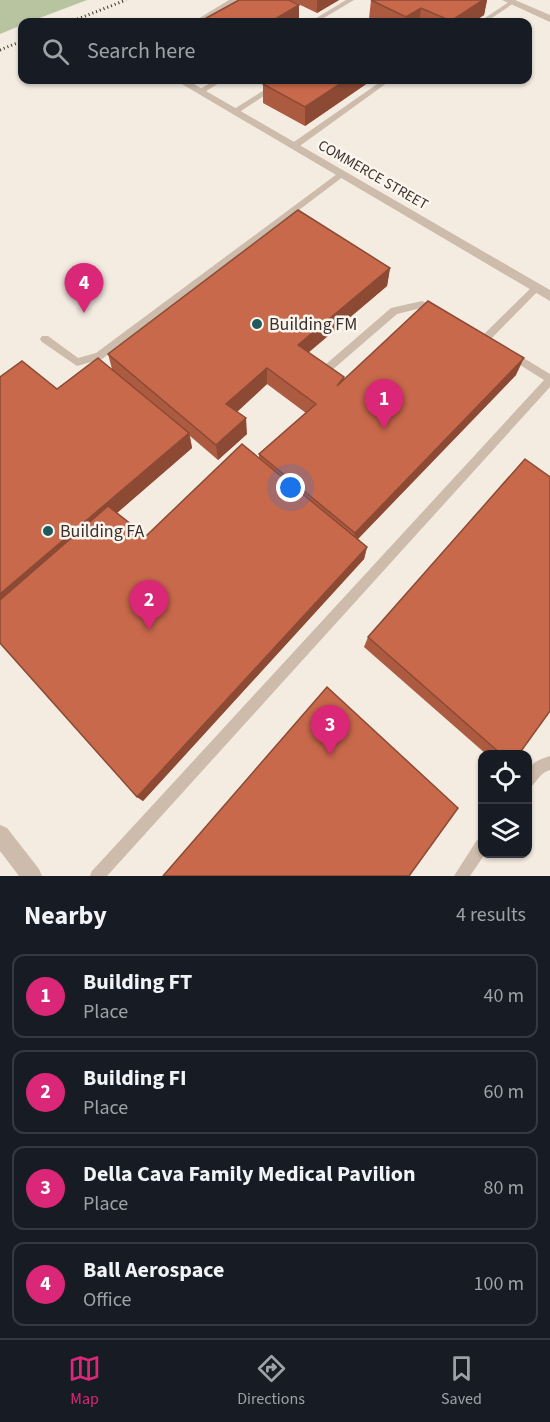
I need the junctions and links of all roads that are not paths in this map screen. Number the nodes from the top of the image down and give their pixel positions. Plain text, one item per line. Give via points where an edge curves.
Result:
1 (236, 0) edge
2 (351, 0) edge
3 (510, 1) edge
4 (205, 18) edge
5 (320, 18) edge
6 (487, 18) edge
7 (550, 19) edge
8 (187, 84) edge
9 (213, 84) edge
10 (278, 84) edge
11 (381, 84) edge
12 (200, 91) junction
13 (235, 111) junction
14 (294, 146) junction
15 (341, 174) junction
16 (536, 288) junction
17 (550, 296) edge
18 (447, 316) edge
19 (476, 333) edge
20 (45, 339) dead end
21 (504, 350) edge
22 (328, 368) edge
23 (550, 379) edge
24 (550, 763) edge
25 (532, 775) edge
26 (0, 835) edge
27 (478, 852) edge
28 (32, 876) edge
29 (97, 876) edge
30 (461, 876) edge

1 - 4 street
2 - 5 lane
3 - 6 lane
3 - 7 street
8 - 12 street, COMMERCE STREET
9 - 12 lane
10 - 13 lane
11 - 14 lane
12 - 13 street, COMMERCE STREET
13 - 14 street, COMMERCE STREET
14 - 15 street, COMMERCE STREET
15 - 16 street, COMMERCE STREET
15 - 20 lane via 99,356 77,362
16 - 17 street, COMMERCE STREET
16 - 19 lane via 490,342
18 - 22 lane via 422,304 394,311
21 - 23 lane
23 - 29 lane
24 - 25 lane via 538,767
26 - 28 street
27 - 30 lane

